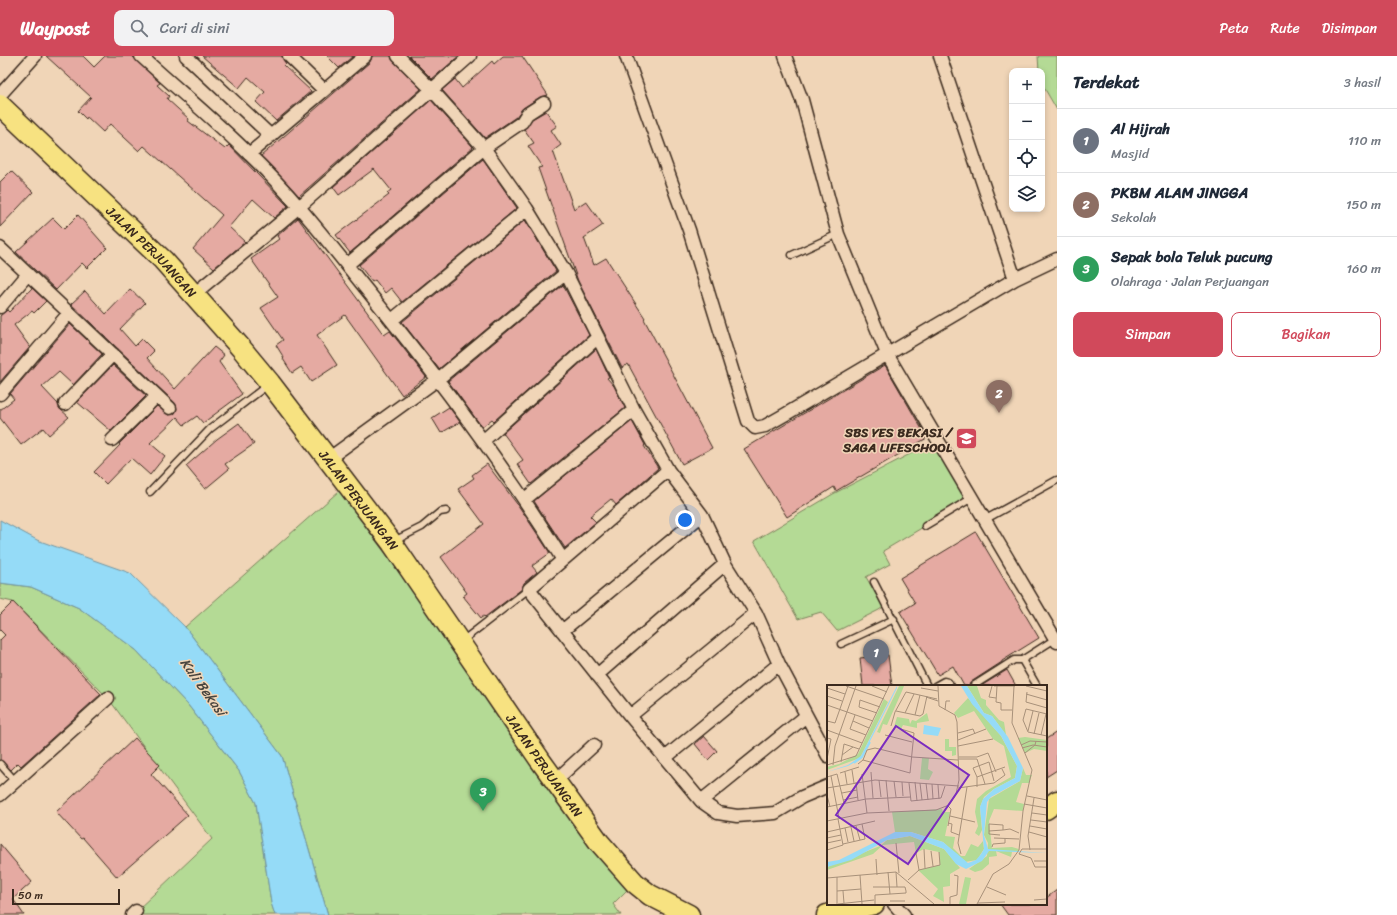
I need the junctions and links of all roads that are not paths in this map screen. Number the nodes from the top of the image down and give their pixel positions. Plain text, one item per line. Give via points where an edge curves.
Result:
1 (35, 56) edge
2 (142, 56) edge
3 (186, 56) edge
4 (289, 56) edge
5 (365, 56) edge
6 (398, 56) edge
7 (470, 56) edge
8 (626, 56) edge
9 (785, 56) edge
10 (940, 56) edge
11 (324, 90) junction
12 (432, 90) junction
13 (0, 95) edge
14 (544, 103) dead end
15 (0, 105) edge
16 (271, 136) junction
17 (484, 148) junction
18 (249, 154) junction
19 (299, 207) junction
20 (527, 209) junction
21 (838, 234) junction
22 (0, 248) edge
23 (792, 255) dead end
24 (1057, 259) edge
25 (347, 265) junction
26 (566, 273) junction
27 (28, 274) junction
28 (1015, 279) junction
29 (194, 294) junction
30 (0, 307) edge
31 (69, 313) junction
32 (392, 320) junction
33 (598, 337) junction
34 (113, 354) junction
35 (888, 354) junction
36 (437, 380) junction
37 (270, 383) junction
38 (0, 394) edge
39 (157, 396) junction
40 (65, 404) dead end
41 (170, 408) dead end
42 (634, 410) junction
43 (112, 440) dead end
44 (483, 441) junction
45 (328, 459) junction
46 (668, 470) junction
47 (1057, 480) edge
48 (150, 492) dead end
49 (972, 498) junction
50 (525, 499) junction
51 (446, 511) dead end
52 (702, 515) junction
53 (986, 519) junction
54 (925, 526) dead end
55 (392, 543) junction
56 (563, 560) junction
57 (725, 564) junction
58 (874, 582) dead end
59 (529, 589) junction
60 (756, 613) junction
61 (894, 619) junction
62 (562, 631) junction
63 (1055, 636) edge
64 (461, 642) junction
65 (841, 644) dead end
66 (1022, 660) junction
67 (779, 664) junction
68 (597, 676) junction
69 (926, 685) edge
70 (937, 685) edge
71 (950, 685) edge
72 (975, 685) edge
73 (1036, 685) edge
74 (108, 698) dead end
75 (630, 716) junction
76 (806, 716) junction
77 (594, 745) dead end
78 (827, 754) edge
79 (665, 758) junction
80 (0, 764) edge
81 (556, 780) junction
82 (16, 782) junction
83 (827, 786) edge
84 (0, 795) edge
85 (700, 801) junction
86 (1057, 801) edge
87 (1047, 808) edge
88 (870, 905) edge
89 (895, 905) edge
90 (689, 915) edge
91 (827, 915) edge
92 (904, 915) edge

1 - 13 street
2 - 18 street
3 - 16 street
4 - 11 street
5 - 11 street
6 - 12 street
7 - 12 street
8 - 35 street via 689,230 748,421 755,428 765,426
9 - 21 street via 802,100
10 - 28 street
11 - 16 street
12 - 17 street
12 - 19 street
14 - 17 street
15 - 29 main road, JALAN PERJUANGAN via 163,260
16 - 18 street
17 - 20 street
17 - 25 street
18 - 19 street
19 - 25 street
19 - 29 street
20 - 26 street
20 - 32 street
21 - 23 lane
21 - 35 street
22 - 27 street
24 - 28 street
25 - 32 street
26 - 33 street
26 - 36 street
27 - 30 street
27 - 31 street
28 - 35 street
29 - 37 main road, JALAN PERJUANGAN
31 - 34 street
31 - 38 street
32 - 36 street
33 - 42 street
33 - 44 street
34 - 39 street
34 - 40 street
35 - 49 street
36 - 44 street
36 - 45 street
37 - 45 main road, JALAN PERJUANGAN
37 - 48 lane via 210,429
39 - 41 street
39 - 43 street
42 - 46 street
42 - 50 street
44 - 50 street
45 - 55 main road, JALAN PERJUANGAN
46 - 52 street
46 - 56 street
47 - 53 lane
49 - 53 street
49 - 54 lane
50 - 56 street
51 - 55 lane via 440,512 422,527
52 - 57 street
52 - 62 street
53 - 63 street
55 - 64 main road, JALAN PERJUANGAN
56 - 59 street
57 - 60 street
57 - 68 street
58 - 61 lane
59 - 62 street
59 - 64 lane
60 - 67 street
60 - 75 street
61 - 65 lane
61 - 69 lane
62 - 68 street
63 - 66 lane
64 - 81 main road, JALAN PERJUANGAN
66 - 72 lane via 1014,660
66 - 73 lane
67 - 76 street
67 - 79 street
68 - 75 street
70 - 71 lane via 944,681
74 - 82 street
75 - 79 street
76 - 78 street
76 - 85 street
77 - 81 street
79 - 85 street
80 - 82 lane
81 - 90 main road, JALAN PERJUANGAN via 599,842 635,883 650,895
82 - 84 street
83 - 85 street via 775,813 765,815 738,816 718,813
86 - 87 main road
88 - 91 main road
89 - 92 street

